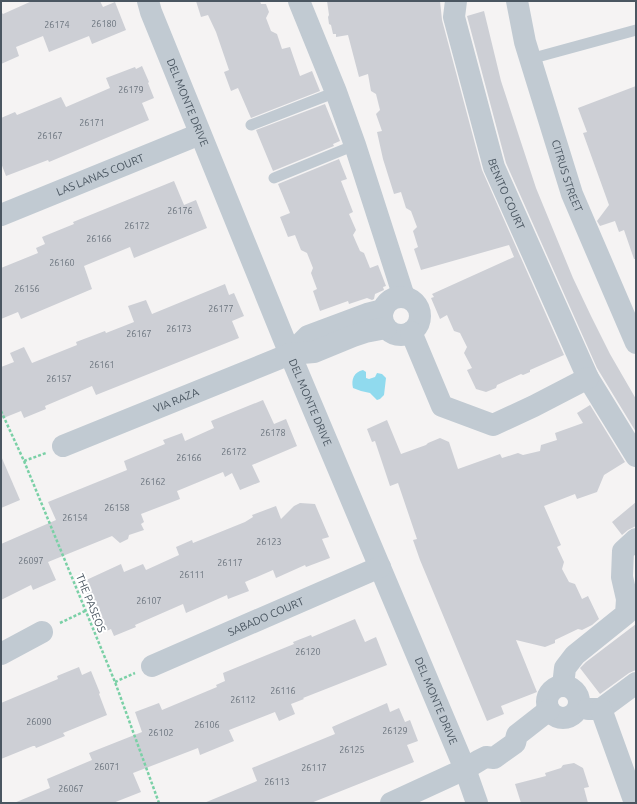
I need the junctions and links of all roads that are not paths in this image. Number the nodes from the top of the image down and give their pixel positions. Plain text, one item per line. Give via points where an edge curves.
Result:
1 (148, 1) edge
2 (300, 1) edge
3 (456, 1) edge
4 (517, 1) edge
5 (636, 30) edge
6 (530, 59) junction
7 (336, 92) junction
8 (251, 125) dead end
9 (200, 134) junction
10 (355, 145) junction
11 (274, 178) dead end
12 (1, 215) edge
13 (404, 297) junction
14 (384, 319) junction
15 (410, 332) junction
16 (636, 343) edge
17 (290, 354) junction
18 (588, 378) junction
19 (63, 446) dead end
20 (636, 456) edge
21 (636, 539) edge
22 (380, 567) junction
23 (42, 632) road end
24 (1, 654) edge
25 (152, 666) dead end
26 (636, 683) edge
27 (563, 686) junction
28 (578, 709) junction
29 (601, 709) junction
30 (549, 710) junction
31 (465, 769) junction
32 (391, 803) edge
33 (477, 803) edge
34 (635, 803) edge

1 - 9 street, DEL MONTE DRIVE via 150,12
2 - 7 street
3 - 18 street, BENITO COURT via 454,17 494,167
4 - 6 street, CITRUS STREET
5 - 6 lane
6 - 16 street, CITRUS STREET via 572,194
7 - 8 lane
7 - 10 street
9 - 12 street, LAS LANAS COURT
9 - 17 street, DEL MONTE DRIVE
10 - 11 lane
10 - 13 street
13 - 14 street via 389,301
13 - 15 street via 413,300 419,311 419,323
14 - 15 street via 392,333 405,335
14 - 17 street, VIA RAZA via 365,332 314,352
15 - 18 street via 442,406 494,425
17 - 19 street, VIA RAZA
17 - 22 street, DEL MONTE DRIVE
18 - 20 street, BENITO COURT
21 - 27 street via 623,551 622,577 627,599 626,614 575,655 565,668
22 - 25 street, SABADO COURT
22 - 31 street, DEL MONTE DRIVE
23 - 24 street
26 - 29 street
27 - 28 street via 571,688 576,693
27 - 30 street via 555,688 549,694
28 - 29 street
28 - 30 street via 568,718 554,716
29 - 34 street
30 - 31 street via 517,735 508,734 488,748 486,757
31 - 32 street
31 - 33 street, DEL MONTE DRIVE

